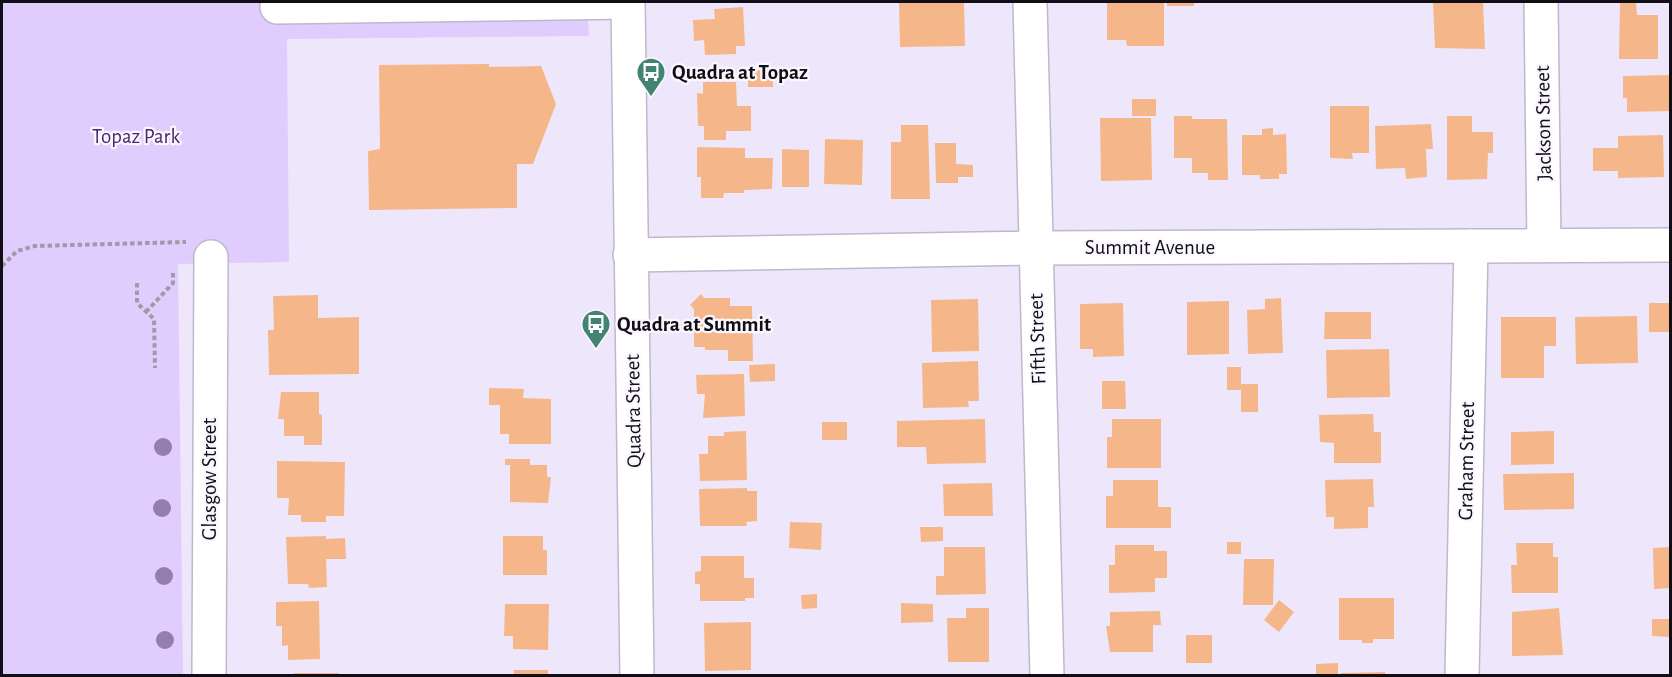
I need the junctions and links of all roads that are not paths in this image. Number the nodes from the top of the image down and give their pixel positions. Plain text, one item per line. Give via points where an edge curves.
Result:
1 (628, 2) edge
2 (1030, 2) edge
3 (1542, 2) edge
4 (292, 7) dead end
5 (1544, 245) junction
6 (1671, 245) edge
7 (1471, 246) junction
8 (1034, 248) junction
9 (630, 255) junction
10 (206, 261) road end
11 (209, 675) edge
12 (637, 675) edge
13 (1047, 675) edge
14 (1462, 675) edge

1 - 4 street
1 - 9 street, Quadra Street
2 - 8 street, Fifth Street
3 - 5 street, Jackson Street
5 - 6 street, Summit Avenue
5 - 7 street, Summit Avenue
7 - 8 street, Summit Avenue
7 - 14 street, Graham Street
8 - 9 street, Summit Avenue
8 - 13 street, Fifth Street
9 - 12 street, Quadra Street
10 - 11 street, Glasgow Street

